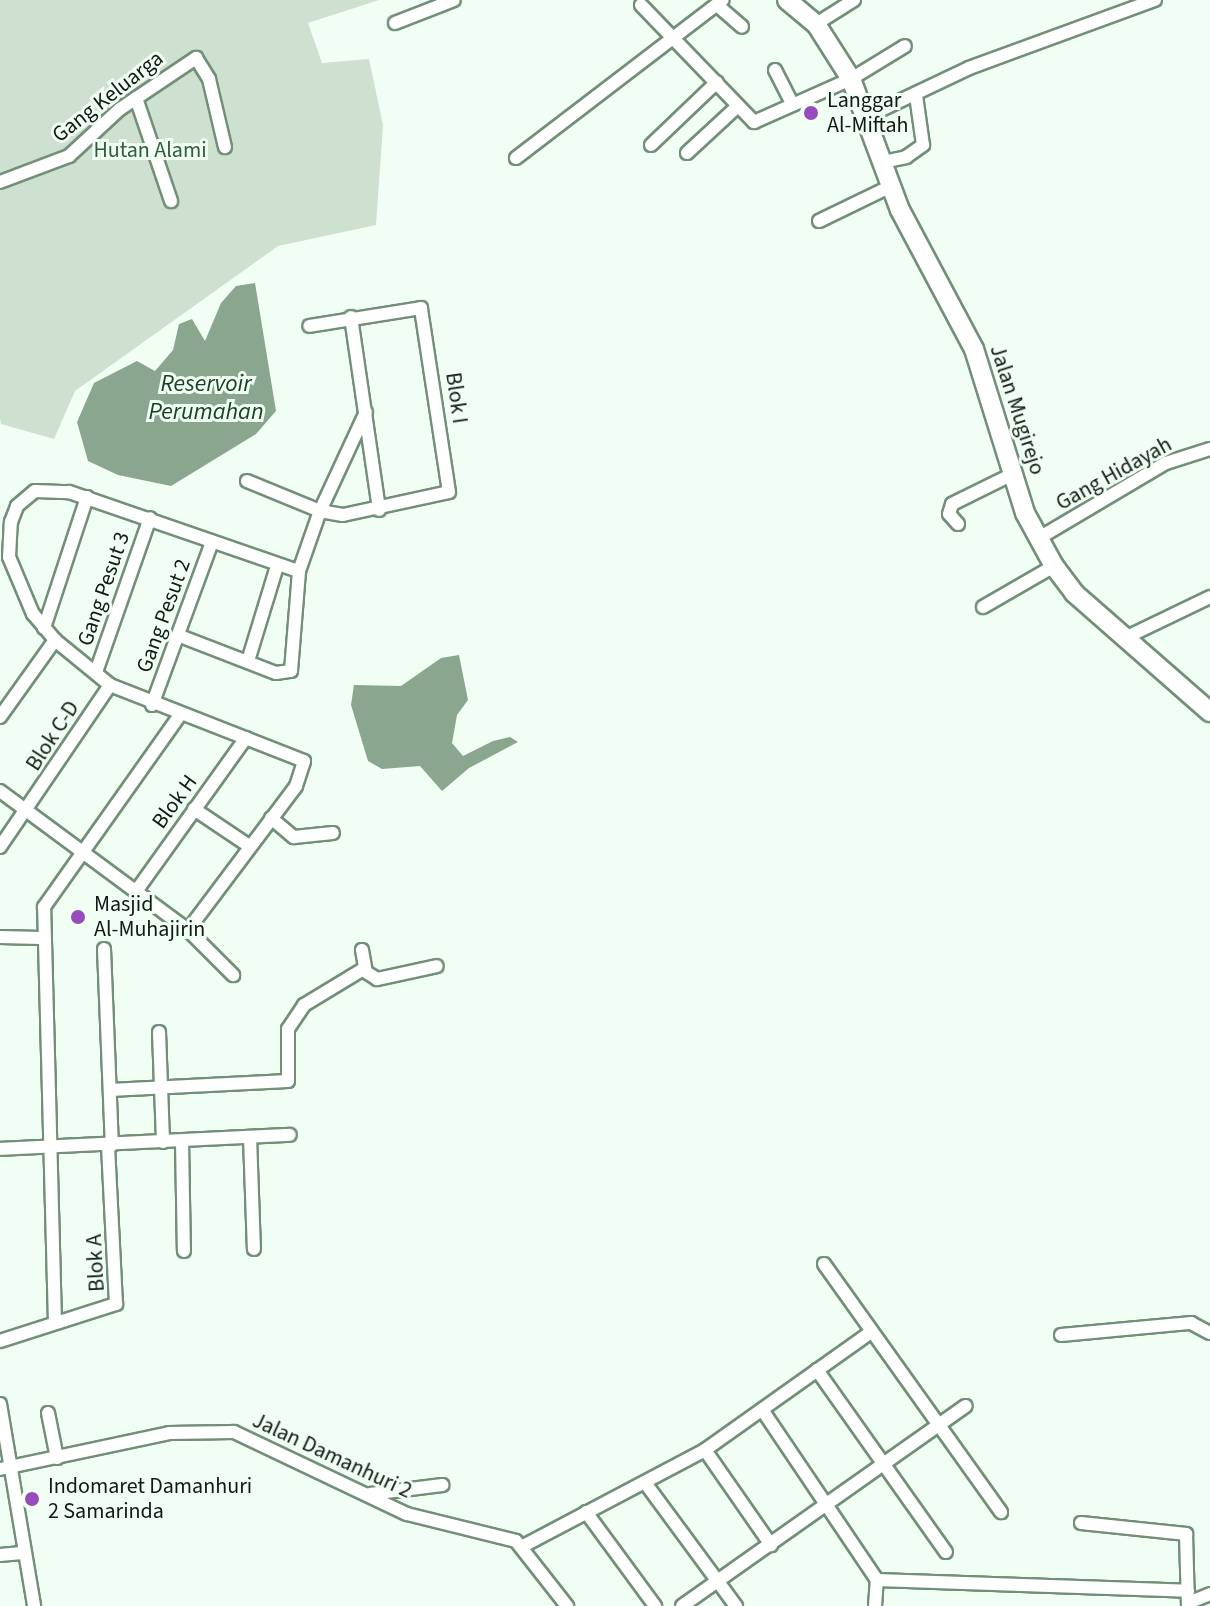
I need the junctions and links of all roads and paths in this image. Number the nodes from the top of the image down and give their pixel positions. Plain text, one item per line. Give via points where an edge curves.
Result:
1 (454, 0) edge
2 (787, 0) edge
3 (854, 0) edge
4 (1155, 0) edge
5 (720, 2) edge
6 (641, 5) dead end
7 (395, 23) dead end
8 (816, 24) junction
9 (742, 27) dead end
10 (673, 41) junction
11 (905, 46) dead end
12 (775, 70) dead end
13 (851, 79) junction
14 (717, 82) junction
15 (916, 95) junction
16 (136, 98) junction
17 (793, 105) junction
18 (738, 106) junction
19 (868, 116) junction
20 (651, 145) dead end
21 (225, 147) dead end
22 (687, 153) dead end
23 (516, 158) dead end
24 (883, 162) junction
25 (0, 182) edge
26 (891, 186) junction
27 (171, 201) dead end
28 (819, 221) dead end
29 (351, 317) junction
30 (309, 326) dead end
31 (366, 412) junction
32 (1210, 449) edge
33 (1013, 474) junction
34 (247, 481) dead end
35 (87, 497) junction
36 (379, 510) junction
37 (320, 511) junction
38 (150, 518) junction
39 (958, 524) dead end
40 (1039, 538) junction
41 (212, 542) junction
42 (277, 566) junction
43 (1054, 566) junction
44 (299, 571) junction
45 (1210, 597) edge
46 (983, 607) dead end
47 (44, 628) junction
48 (180, 636) junction
49 (1129, 636) junction
50 (55, 640) junction
51 (248, 661) junction
52 (96, 672) junction
53 (110, 685) junction
54 (1206, 703) edge
55 (152, 705) junction
56 (179, 716) junction
57 (0, 717) edge
58 (246, 738) junction
59 (0, 791) edge
60 (194, 809) junction
61 (26, 812) junction
62 (271, 818) junction
63 (333, 833) dead end
64 (249, 846) junction
65 (0, 847) edge
66 (83, 851) junction
67 (137, 890) junction
68 (188, 930) junction
69 (0, 937) edge
70 (41, 938) junction
71 (104, 949) dead end
72 (362, 950) dead end
73 (437, 966) dead end
74 (365, 968) junction
75 (233, 975) dead end
76 (159, 1032) dead end
77 (161, 1087) junction
78 (110, 1090) junction
79 (290, 1135) dead end
80 (250, 1137) junction
81 (182, 1141) junction
82 (163, 1142) junction
83 (110, 1145) junction
84 (50, 1146) junction
85 (0, 1149) edge
86 (254, 1249) dead end
87 (184, 1251) dead end
88 (824, 1264) dead end
89 (55, 1323) junction
90 (871, 1332) junction
91 (1210, 1333) edge
92 (1061, 1335) dead end
93 (0, 1341) edge
94 (817, 1370) junction
95 (0, 1404) edge
96 (966, 1406) dead end
97 (763, 1411) junction
98 (48, 1413) dead end
99 (938, 1428) junction
100 (705, 1450) junction
101 (57, 1458) junction
102 (885, 1463) junction
103 (6, 1468) edge
104 (646, 1484) junction
105 (442, 1485) dead end
106 (370, 1494) junction
107 (830, 1504) junction
108 (586, 1512) junction
109 (1001, 1512) dead end
110 (1081, 1523) dead end
111 (525, 1545) junction
112 (771, 1545) junction
113 (946, 1552) dead end
114 (22, 1553) junction
115 (0, 1555) edge
116 (877, 1580) junction
117 (719, 1583) junction
118 (1210, 1594) edge
119 (1188, 1600) edge
120 (34, 1606) edge
121 (567, 1606) edge
122 (655, 1606) edge
123 (682, 1606) edge
124 (736, 1606) edge
125 (875, 1606) edge

1 - 7 street
2 - 8 street, Jalan Mugirejo
3 - 8 street
4 - 15 street via 969,68
5 - 9 street
5 - 10 street
6 - 10 street
8 - 13 street, Jalan Mugirejo
10 - 14 street
10 - 23 street
11 - 13 street
12 - 17 street
13 - 17 street
13 - 19 street, Jalan Mugirejo
14 - 18 street
14 - 20 street
15 - 19 street
15 - 24 street via 923,145 906,157
16 - 21 street, Gang Keluarga via 188,60 201,60
16 - 25 street, Gang Keluarga via 69,156
16 - 27 street
17 - 18 street via 756,122
18 - 22 street
19 - 24 street, Jalan Mugirejo
24 - 26 street, Jalan Mugirejo
26 - 28 street
26 - 33 street, Jalan Mugirejo via 974,349
29 - 30 street, Blok I
29 - 31 street
29 - 36 street, Blok I via 421,308 450,487 446,494
31 - 36 street
31 - 37 street
32 - 40 street, Gang Hidayah via 1166,463
33 - 39 street via 952,504 949,514
33 - 40 street, Jalan Mugirejo
34 - 37 street, Blok I
35 - 38 street
35 - 47 street
35 - 47 street via 35,491 17,506 11,522 7,539 15,577
36 - 37 street, Blok I via 343,515
37 - 44 street
38 - 41 street
38 - 52 street, Gang Pesut 3
40 - 43 street, Jalan Mugirejo
41 - 42 street
41 - 48 street, Gang Pesut 2
42 - 44 street
42 - 51 street
43 - 46 street
43 - 49 street, Jalan Mugirejo via 1095,612
44 - 51 street via 291,671 281,674
45 - 49 street
47 - 50 street
48 - 51 street
48 - 55 street, Gang Pesut 2
49 - 54 street, Jalan Mugirejo
50 - 52 street
50 - 57 street
52 - 53 street
53 - 55 street
53 - 61 street, Blok C-D
55 - 56 street
56 - 58 street
56 - 66 street
58 - 60 street, Blok H
58 - 62 street via 304,761 300,780
59 - 61 street
60 - 64 street
60 - 67 street, Blok H
61 - 65 street, Blok C-D
61 - 66 street
62 - 63 street via 294,837
62 - 64 street
64 - 68 street
66 - 67 street
66 - 70 street via 49,894
67 - 68 street
68 - 75 street
69 - 70 street
70 - 84 street
71 - 78 street
72 - 74 street
73 - 74 street via 377,979
74 - 77 street via 304,1005 288,1029 288,1081
76 - 77 street
77 - 78 street
77 - 82 street
78 - 83 street
79 - 80 street
80 - 81 street
80 - 86 street
81 - 82 street
81 - 87 street
82 - 83 street
83 - 84 street
83 - 89 street, Blok A via 118,1301 108,1309
84 - 85 street
84 - 89 street
88 - 90 street
89 - 93 street, Blok A
90 - 94 street
90 - 99 street
91 - 92 street via 1187,1323
94 - 97 street
94 - 102 street
95 - 103 street
96 - 99 street
97 - 100 street
97 - 107 street
98 - 101 street
99 - 102 street
99 - 109 street
100 - 104 street
100 - 112 street
101 - 103 street, Jalan Damanhuri 2
101 - 106 street, Jalan Damanhuri 2 via 169,1433 234,1432
102 - 107 street
102 - 113 street
103 - 114 street
104 - 108 street
104 - 117 street
105 - 106 street
106 - 111 street, Jalan Damanhuri 2 via 407,1514
107 - 112 street
107 - 116 street
108 - 111 street
108 - 122 street
110 - 119 street via 1173,1531 1189,1538
111 - 121 street
112 - 117 street
114 - 115 street
114 - 120 street
116 - 119 street
116 - 125 street
117 - 123 street
117 - 124 street
118 - 119 street

